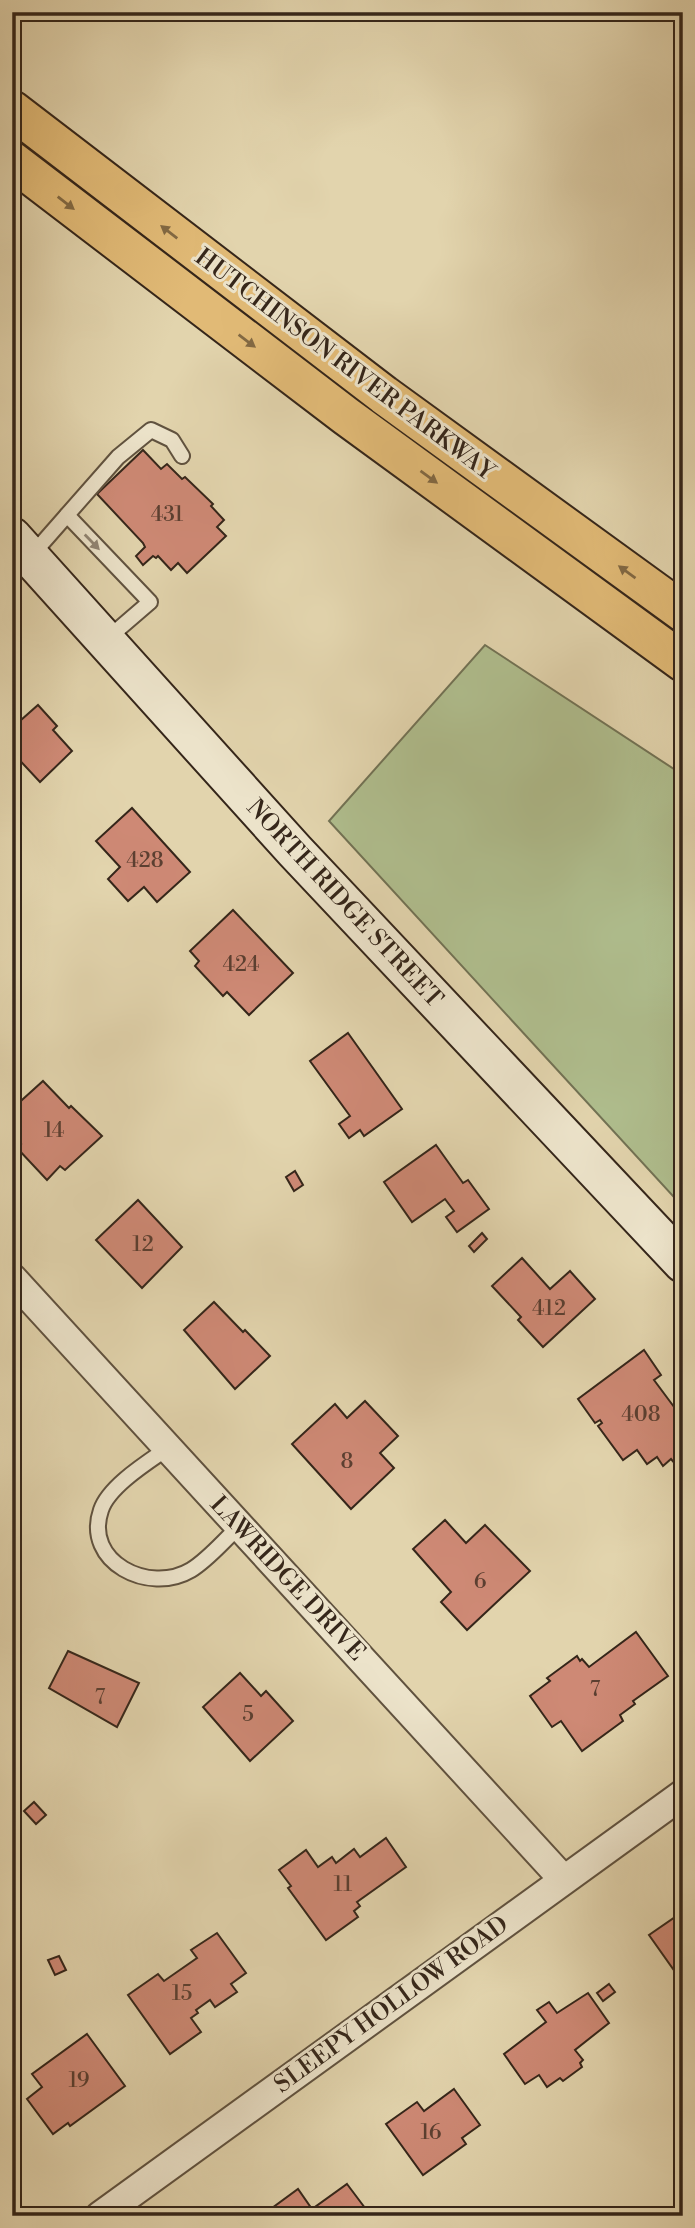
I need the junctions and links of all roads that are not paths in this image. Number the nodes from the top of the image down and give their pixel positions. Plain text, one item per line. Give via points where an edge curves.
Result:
1 (12, 110) edge
2 (12, 161) edge
3 (182, 456) dead end
4 (67, 515) junction
5 (21, 547) edge
6 (683, 612) edge
7 (106, 640) junction
8 (683, 662) edge
9 (683, 1263) edge
10 (12, 1278) edge
11 (168, 1448) junction
12 (240, 1526) junction
13 (683, 1794) edge
14 (564, 1879) junction
15 (100, 2216) edge

6 -> 1 highway, HUTCHINSON RIVER PARKWAY via 384,395
2 -> 8 highway, HUTCHINSON RIVER PARKWAY via 346,416
3 - 4 lane via 172,440 150,430 118,457
4 - 5 lane
4 -> 7 lane via 150,602
5 - 7 street, NORTH RIDGE STREET
7 - 9 street, NORTH RIDGE STREET via 295,851
10 - 11 street, LAWRIDGE DRIVE
11 - 12 street, LAWRIDGE DRIVE
11 - 12 lane via 121,1482 101,1508 97,1535 107,1554 122,1570 148,1580 168,1578 191,1570
12 - 14 street, LAWRIDGE DRIVE
13 - 14 street, SLEEPY HOLLOW ROAD
14 - 15 street, SLEEPY HOLLOW ROAD

